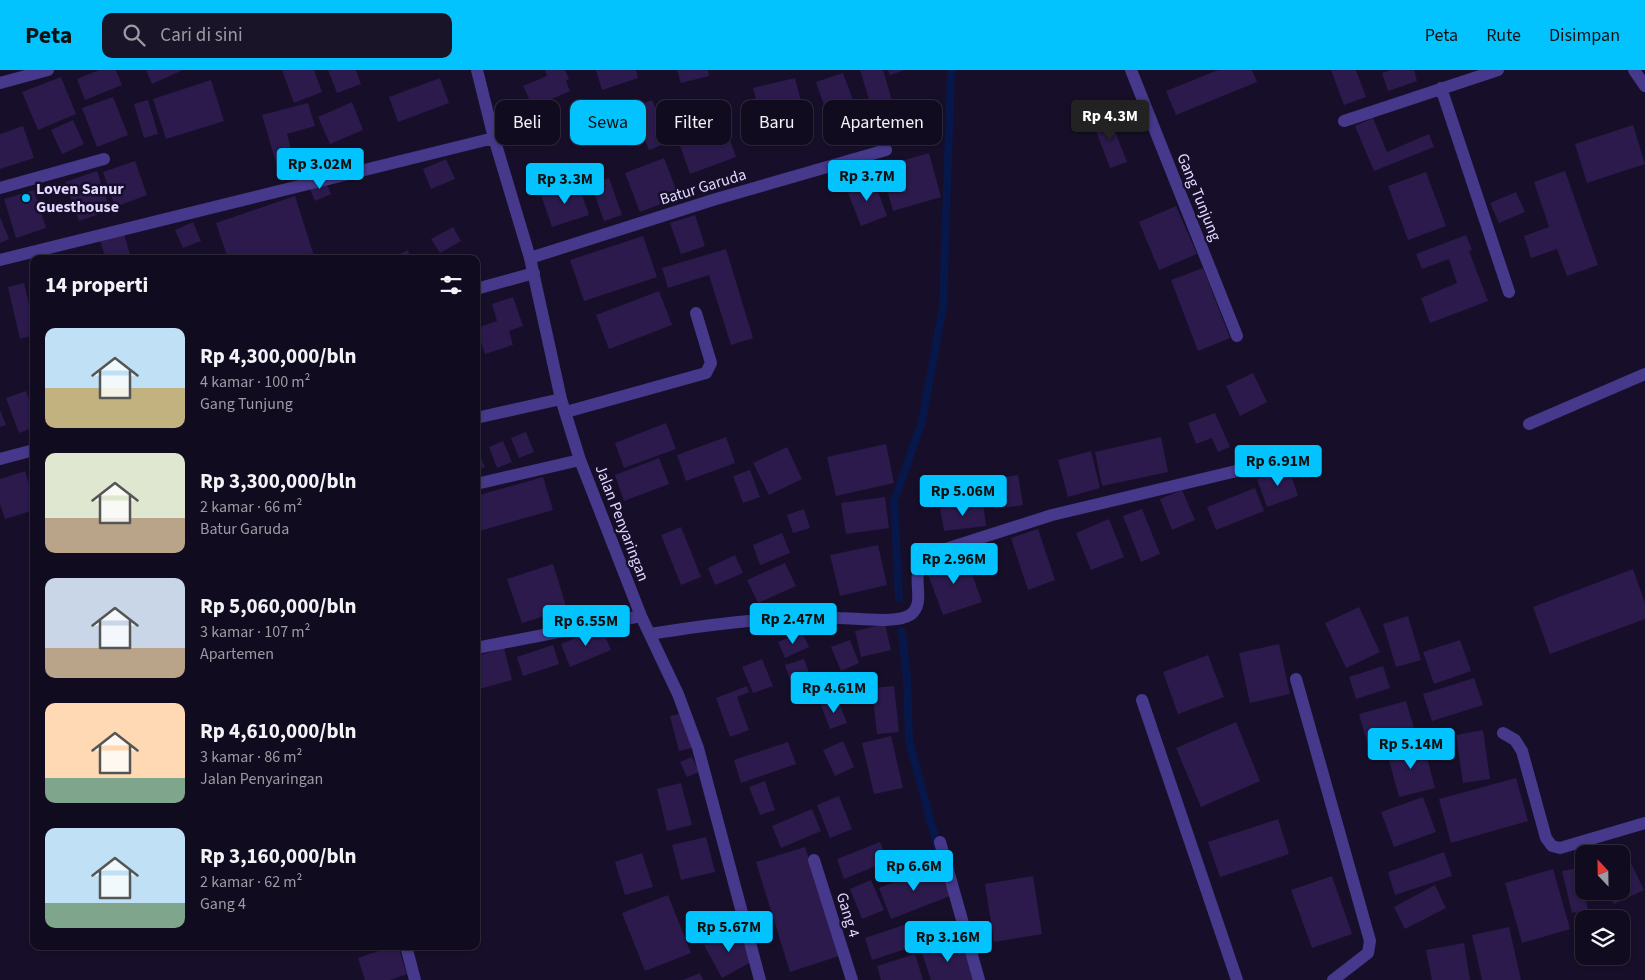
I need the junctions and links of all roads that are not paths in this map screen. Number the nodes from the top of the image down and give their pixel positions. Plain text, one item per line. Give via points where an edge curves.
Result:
1 (48, 70) edge
2 (477, 70) edge
3 (1131, 70) edge
4 (1498, 70) edge
5 (1634, 70) edge
6 (0, 82) edge
7 (1645, 86) edge
8 (1441, 88) junction
9 (1344, 121) dead end
10 (494, 138) junction
11 (886, 150) dead end
12 (104, 159) dead end
13 (0, 188) edge
14 (530, 258) junction
15 (0, 260) edge
16 (534, 273) junction
17 (480, 288) edge
18 (1509, 292) dead end
19 (696, 313) dead end
20 (1237, 336) dead end
21 (1645, 374) edge
22 (561, 399) junction
23 (566, 412) junction
24 (480, 417) edge
25 (1529, 424) dead end
26 (30, 451) edge
27 (0, 459) edge
28 (580, 460) junction
29 (1274, 462) dead end
30 (480, 483) edge
31 (641, 616) junction
32 (650, 634) junction
33 (480, 647) edge
34 (1296, 679) dead end
35 (1142, 700) dead end
36 (1503, 733) dead end
37 (1645, 823) edge
38 (940, 842) dead end
39 (814, 860) dead end
40 (407, 950) edge
41 (416, 980) edge
42 (760, 980) edge
43 (852, 980) edge
44 (979, 980) edge
45 (1237, 980) edge
46 (1333, 980) edge

1 - 6 street
2 - 10 street, Jalan Penyaringan
3 - 20 street, Gang Tunjung
4 - 8 street
5 - 7 street
8 - 9 street
8 - 18 street
10 - 14 street, Jalan Penyaringan
10 - 15 street
11 - 14 street, Batur Garuda
12 - 13 street
14 - 16 street, Jalan Penyaringan
16 - 17 street
16 - 22 street, Jalan Penyaringan
19 - 23 street via 711,363 706,373
21 - 25 street
22 - 23 street, Jalan Penyaringan
22 - 24 street
23 - 28 street, Jalan Penyaringan
26 - 27 street
28 - 30 street
28 - 31 street, Jalan Penyaringan
29 - 32 street via 1052,515 930,554 917,567 917,602 909,616 893,620 807,617 708,624
31 - 32 street, Jalan Penyaringan
31 - 33 street
32 - 42 street, Jalan Penyaringan via 678,694 698,748
34 - 46 street via 1370,941 1368,953
35 - 45 street
36 - 37 street via 1515,740 1522,751 1546,838 1552,846 1560,848
38 - 44 street
39 - 43 street, Gang 4
40 - 41 street

